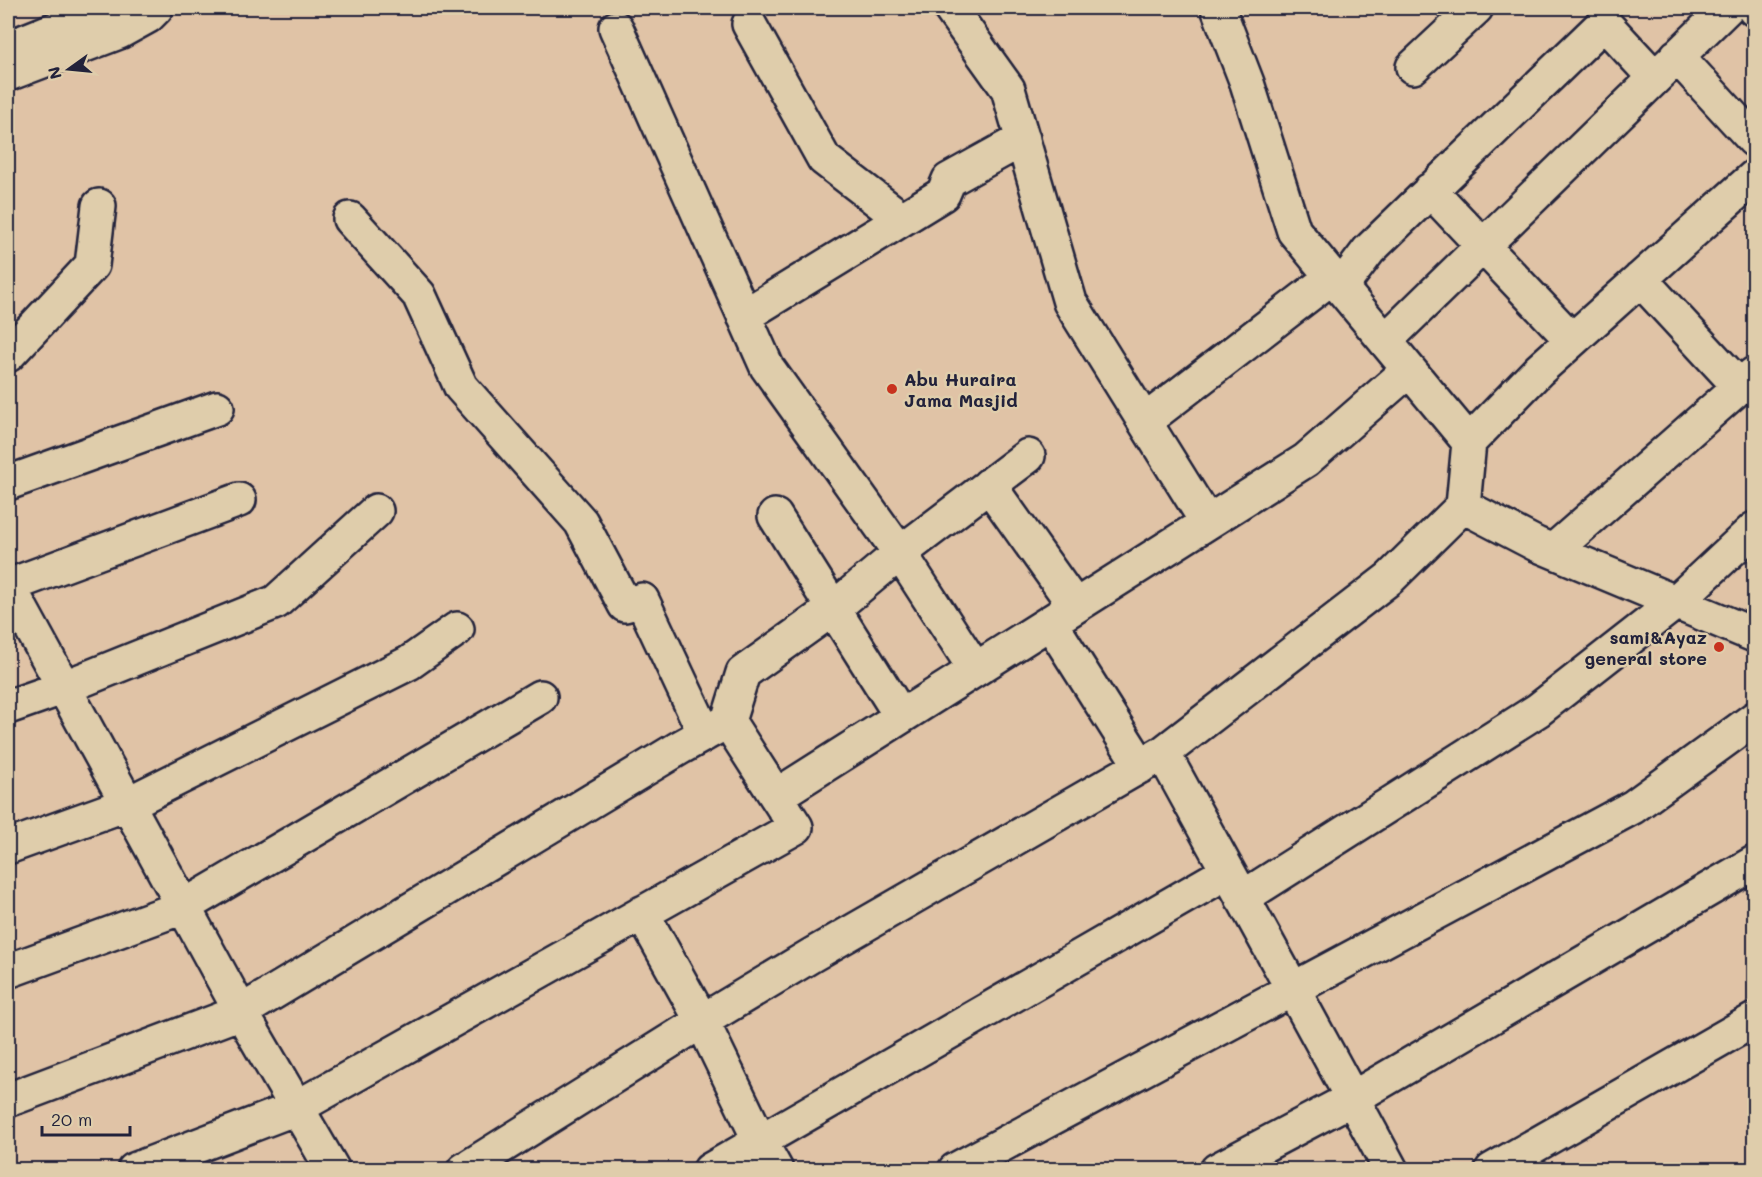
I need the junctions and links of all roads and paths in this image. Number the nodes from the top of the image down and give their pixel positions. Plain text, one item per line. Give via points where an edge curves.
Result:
1 (108, 8) edge
2 (156, 8) edge
3 (950, 8) edge
4 (1218, 8) edge
5 (1718, 11) edge
6 (1463, 12) edge
7 (749, 24) dead end
8 (616, 28) dead end
9 (8, 48) edge
10 (1413, 67) dead end
11 (1666, 67) junction
12 (8, 74) edge
13 (1023, 139) junction
14 (1755, 140) edge
15 (1755, 177) edge
16 (1430, 190) junction
17 (99, 206) dead end
18 (350, 219) dead end
19 (902, 219) junction
20 (1482, 246) junction
21 (1640, 279) junction
22 (1336, 282) junction
23 (744, 316) junction
24 (1572, 340) junction
25 (1385, 341) junction
26 (8, 355) edge
27 (1409, 370) junction
28 (1747, 381) edge
29 (217, 408) dead end
30 (1145, 421) junction
31 (1469, 442) junction
32 (1028, 456) dead end
33 (8, 483) edge
34 (989, 486) junction
35 (239, 500) dead end
36 (1463, 506) junction
37 (376, 511) dead end
38 (775, 516) dead end
39 (1208, 522) junction
40 (1755, 529) edge
41 (1553, 551) junction
42 (900, 553) junction
43 (8, 585) edge
44 (1676, 602) junction
45 (834, 608) junction
46 (1063, 614) junction
47 (457, 630) dead end
48 (1752, 630) edge
49 (975, 669) junction
50 (65, 687) junction
51 (540, 698) dead end
52 (8, 707) edge
53 (901, 716) junction
54 (1755, 719) edge
55 (716, 728) junction
56 (1152, 760) junction
57 (776, 796) junction
58 (127, 804) junction
59 (8, 847) edge
60 (1755, 863) edge
61 (1235, 885) junction
62 (183, 907) junction
63 (642, 913) junction
64 (8, 971) edge
65 (1293, 988) junction
66 (241, 1012) junction
67 (1755, 1020) edge
68 (702, 1021) junction
69 (1353, 1098) junction
70 (8, 1100) edge
71 (296, 1108) junction
72 (760, 1141) junction
73 (134, 1170) edge
74 (333, 1170) edge
75 (464, 1170) edge
76 (710, 1170) edge
77 (776, 1170) edge
78 (955, 1170) edge
79 (1217, 1170) edge
80 (1391, 1170) edge
81 (1492, 1170) edge

1 - 9 street
2 - 12 street via 119,32
3 - 13 street via 1008,89
4 - 22 street via 1294,231
5 - 11 street
6 - 10 street
7 - 19 street via 824,159
8 - 23 street
11 - 14 street
11 - 16 street via 1604,23
11 - 20 street
13 - 19 street via 949,180 943,194
13 - 30 street via 1070,302
15 - 21 street
16 - 20 street
16 - 22 street
17 - 26 street via 92,265
18 - 55 street via 419,295 461,387 581,522 626,604 642,600
19 - 23 street
20 - 24 street
20 - 25 street
21 - 24 street
21 - 28 street
22 - 25 street
22 - 30 street
23 - 42 street via 767,367
24 - 31 street
25 - 27 street
27 - 31 street
27 - 39 street via 1306,460
28 - 41 street
29 - 33 street
30 - 39 street
31 - 36 street
32 - 34 street
34 - 42 street
34 - 46 street
35 - 43 street
36 - 41 street
36 - 56 street via 1390,578
37 - 50 street via 276,602
38 - 45 street
39 - 46 street
40 - 44 street
41 - 44 street
42 - 45 street
42 - 49 street
43 - 50 street
44 - 48 street
44 - 61 street via 1538,710
45 - 53 street
45 - 55 street via 743,673
46 - 49 street
46 - 56 street
47 - 58 street via 409,663
49 - 53 street
50 - 52 street
50 - 58 street
51 - 62 street
53 - 57 street
54 - 65 street via 1633,807
55 - 57 street
55 - 66 street
56 - 61 street
56 - 68 street
57 - 63 street via 796,827
58 - 59 street
58 - 62 street
60 - 69 street
61 - 65 street
61 - 72 street
62 - 64 street
62 - 66 street
63 - 68 street
63 - 71 street
65 - 69 street
65 - 78 street
66 - 70 street
66 - 71 street
67 - 81 street
68 - 72 street
68 - 75 street
69 - 79 street
69 - 80 street
71 - 73 street
71 - 74 street
72 - 76 street
72 - 77 street

